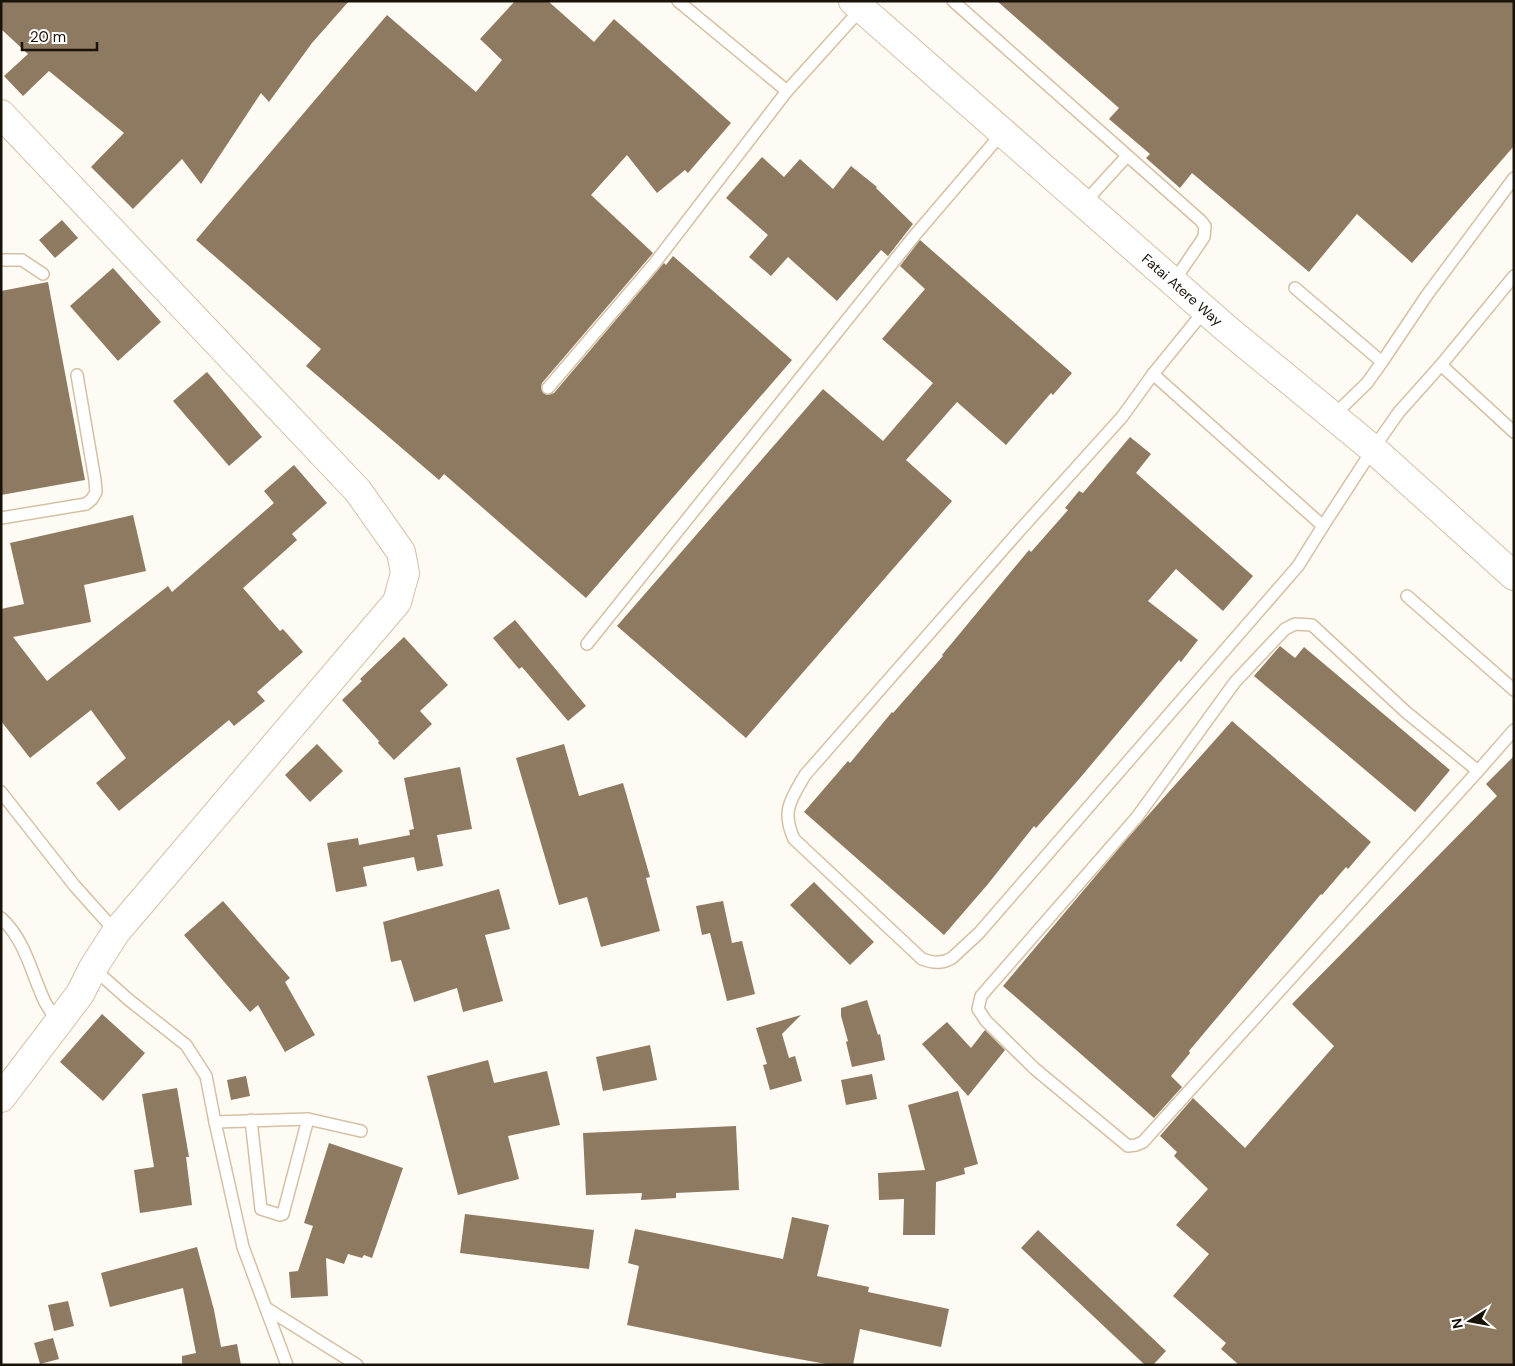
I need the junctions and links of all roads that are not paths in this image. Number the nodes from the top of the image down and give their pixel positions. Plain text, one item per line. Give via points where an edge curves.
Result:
1 (678, 1) edge
2 (953, 1) edge
3 (857, 5) edge
4 (787, 91) junction
5 (1, 114) edge
6 (1003, 132) junction
7 (1127, 156) junction
8 (1514, 178) edge
9 (1084, 203) junction
10 (1, 260) edge
11 (42, 274) dead end
12 (1514, 276) edge
13 (1174, 281) junction
14 (1295, 288) dead end
15 (1206, 309) junction
16 (1382, 362) junction
17 (1441, 364) junction
18 (1153, 374) junction
19 (77, 375) dead end
20 (548, 388) dead end
21 (1332, 417) junction
22 (1514, 432) edge
23 (1373, 449) junction
24 (1, 518) edge
25 (1323, 526) junction
26 (1514, 576) edge
27 (1407, 596) dead end
28 (587, 644) dead end
29 (1514, 690) edge
30 (1514, 730) edge
31 (1478, 771) junction
32 (1, 792) edge
33 (1, 918) edge
34 (116, 932) junction
35 (94, 968) junction
36 (58, 1023) junction
37 (1, 1098) edge
38 (251, 1120) junction
39 (308, 1120) junction
40 (215, 1122) junction
41 (361, 1131) dead end
42 (266, 1308) junction
43 (287, 1365) edge
44 (356, 1365) edge

1 - 4 lane
2 - 7 lane
3 - 4 lane
3 - 6 street, Fatai Atere Way
4 - 20 lane via 654,264
5 - 34 street via 358,491 401,552 405,572 397,602
6 - 9 street, Fatai Atere Way
6 - 28 lane via 915,236
7 - 9 lane
7 - 13 lane via 1205,226 1204,238
8 - 16 lane
9 - 13 street, Fatai Atere Way
10 - 11 lane via 22,260
12 - 17 lane
13 - 15 street, Fatai Atere Way
14 - 16 lane
15 - 18 lane
15 - 21 street, Fatai Atere Way
16 - 21 lane via 1367,383
17 - 22 lane
17 - 23 lane via 1399,412
18 - 25 lane
18 - 25 lane via 1122,417 805,775 792,798 787,814 794,839 922,959 936,963 959,954 1298,566
19 - 24 lane via 94,463 96,492 86,504
21 - 23 street, Fatai Atere Way
23 - 25 lane
23 - 26 street, Fatai Atere Way
27 - 29 lane
30 - 31 lane
31 - 31 lane via 1143,1142 1128,1146 1035,1069 978,1009 981,996 1137,817 1235,682 1285,629 1295,624 1312,625 1406,712
32 - 34 lane
33 - 36 lane via 23,946 45,1002
34 - 35 street
35 - 36 street via 80,994
35 - 40 lane via 186,1045 206,1076
36 - 37 street
38 - 39 lane
38 - 39 lane via 262,1209 280,1215 283,1214
38 - 40 lane
39 - 41 lane
40 - 42 lane via 243,1247
42 - 43 lane
42 - 44 lane

